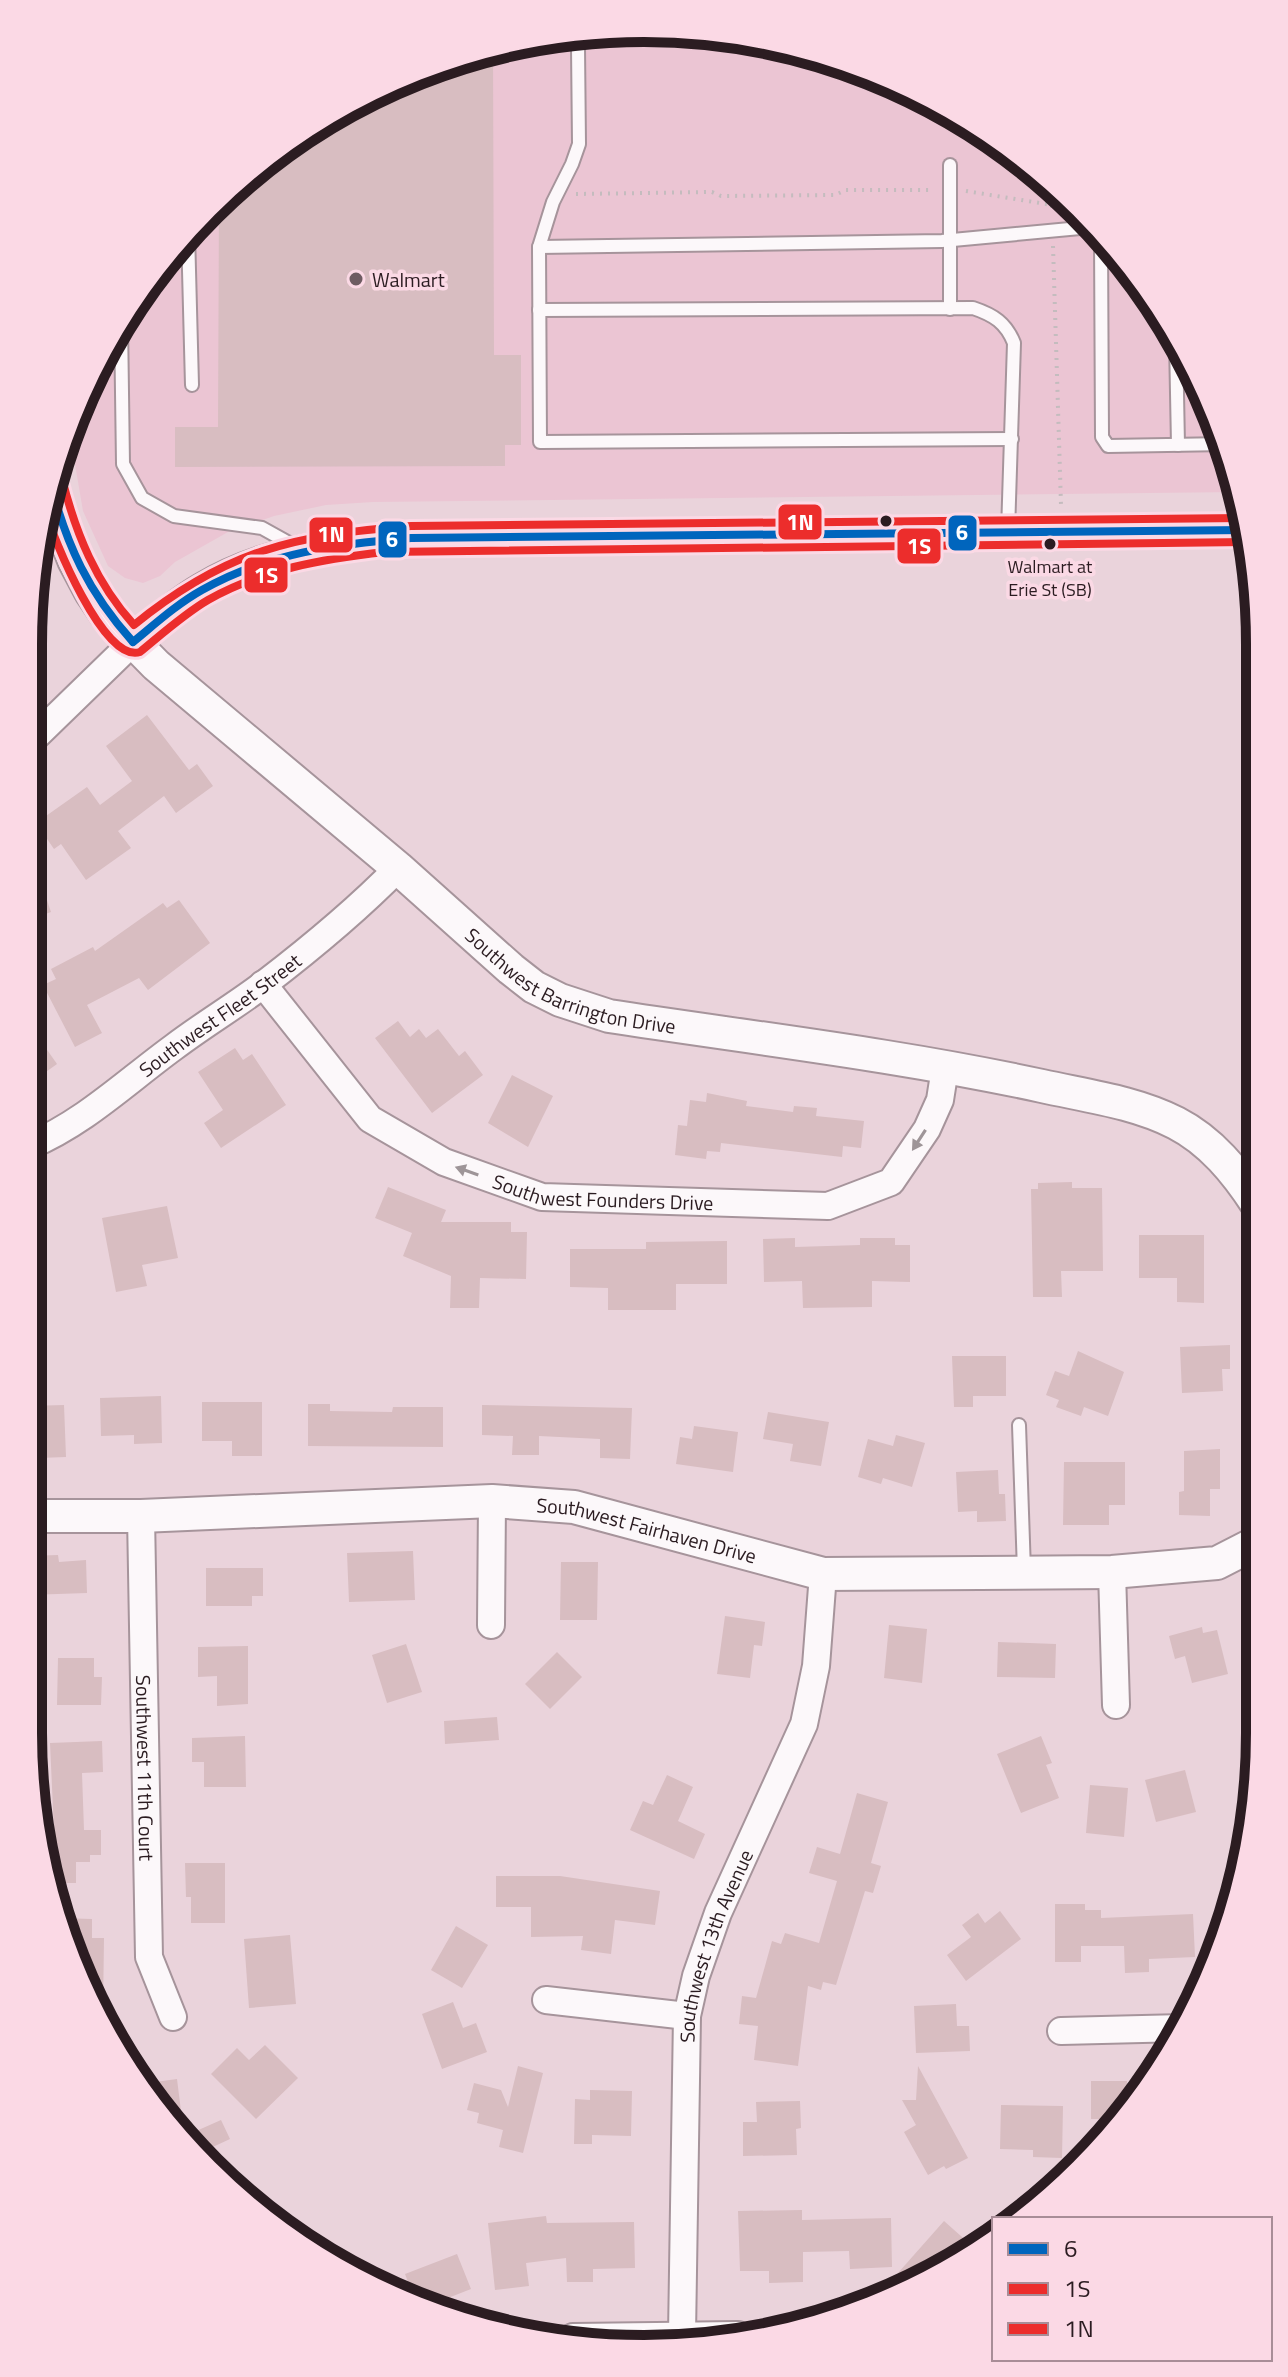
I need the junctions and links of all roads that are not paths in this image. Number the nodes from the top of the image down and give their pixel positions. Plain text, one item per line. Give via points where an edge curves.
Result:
1 (578, 46) edge
2 (950, 165) dead end
3 (1080, 228) edge
4 (950, 240) junction
5 (539, 247) junction
6 (188, 250) edge
7 (1101, 252) edge
8 (950, 309) junction
9 (539, 310) junction
10 (121, 346) edge
11 (1176, 364) edge
12 (192, 385) dead end
13 (1012, 439) junction
14 (1212, 444) edge
15 (1178, 445) junction
16 (57, 513) edge
17 (1234, 527) edge
18 (1008, 532) junction
19 (304, 551) junction
20 (133, 642) junction
21 (42, 730) edge
22 (398, 868) junction
23 (263, 984) junction
24 (945, 1068) junction
25 (42, 1141) edge
26 (1246, 1187) edge
27 (1019, 1425) dead end
28 (492, 1501) junction
29 (42, 1516) edge
30 (141, 1516) junction
31 (1246, 1548) edge
32 (1112, 1572) junction
33 (823, 1574) junction
34 (1024, 1574) junction
35 (491, 1625) dead end
36 (1116, 1705) dead end
37 (546, 2000) dead end
38 (687, 2016) junction
39 (173, 2017) dead end
40 (1168, 2028) edge
41 (1061, 2031) dead end
42 (682, 2335) edge

1 - 5 lane via 579,144
2 - 4 lane
3 - 4 lane
4 - 5 lane
4 - 8 lane
5 - 9 lane
6 - 12 lane
7 - 15 lane via 1102,437 1108,446
8 - 9 lane
8 - 13 lane via 973,308 1008,327 1014,343
9 - 13 lane via 540,442
10 - 19 lane via 123,464 142,498 174,516 262,528
11 - 15 lane
13 - 18 lane
14 - 15 lane
16 - 20 street, Southwest Barrington Drive via 74,560 106,614
17 - 18 street
18 - 19 street via 411,538
19 - 20 street via 203,589
20 - 21 street
20 - 22 street, Southwest Barrington Drive
22 - 23 street, Southwest Fleet Street
22 - 24 street, Southwest Barrington Drive via 534,987 585,1009
24 -> 23 street, Southwest Founders Drive via 940,1100 927,1129 891,1182 828,1206 542,1197 444,1162 370,1119
23 - 25 street, Southwest Fleet Street
24 - 26 street, Southwest Barrington Drive via 1146,1109 1212,1149
27 - 34 lane
28 - 30 street, Southwest Fairhaven Drive
28 - 33 street, Southwest Fairhaven Drive via 574,1507
28 - 35 street
29 - 30 street, Southwest Fairhaven Drive
30 - 39 street, Southwest 11th Court via 149,1957
31 - 32 street, Southwest Fairhaven Drive via 1217,1563
32 - 34 street, Southwest Fairhaven Drive
32 - 36 street
33 - 34 street, Southwest Fairhaven Drive
33 - 38 street, Southwest 13th Avenue via 816,1666 804,1724 718,1913
37 - 38 street
38 - 42 street, Southwest 13th Avenue
40 - 41 street

